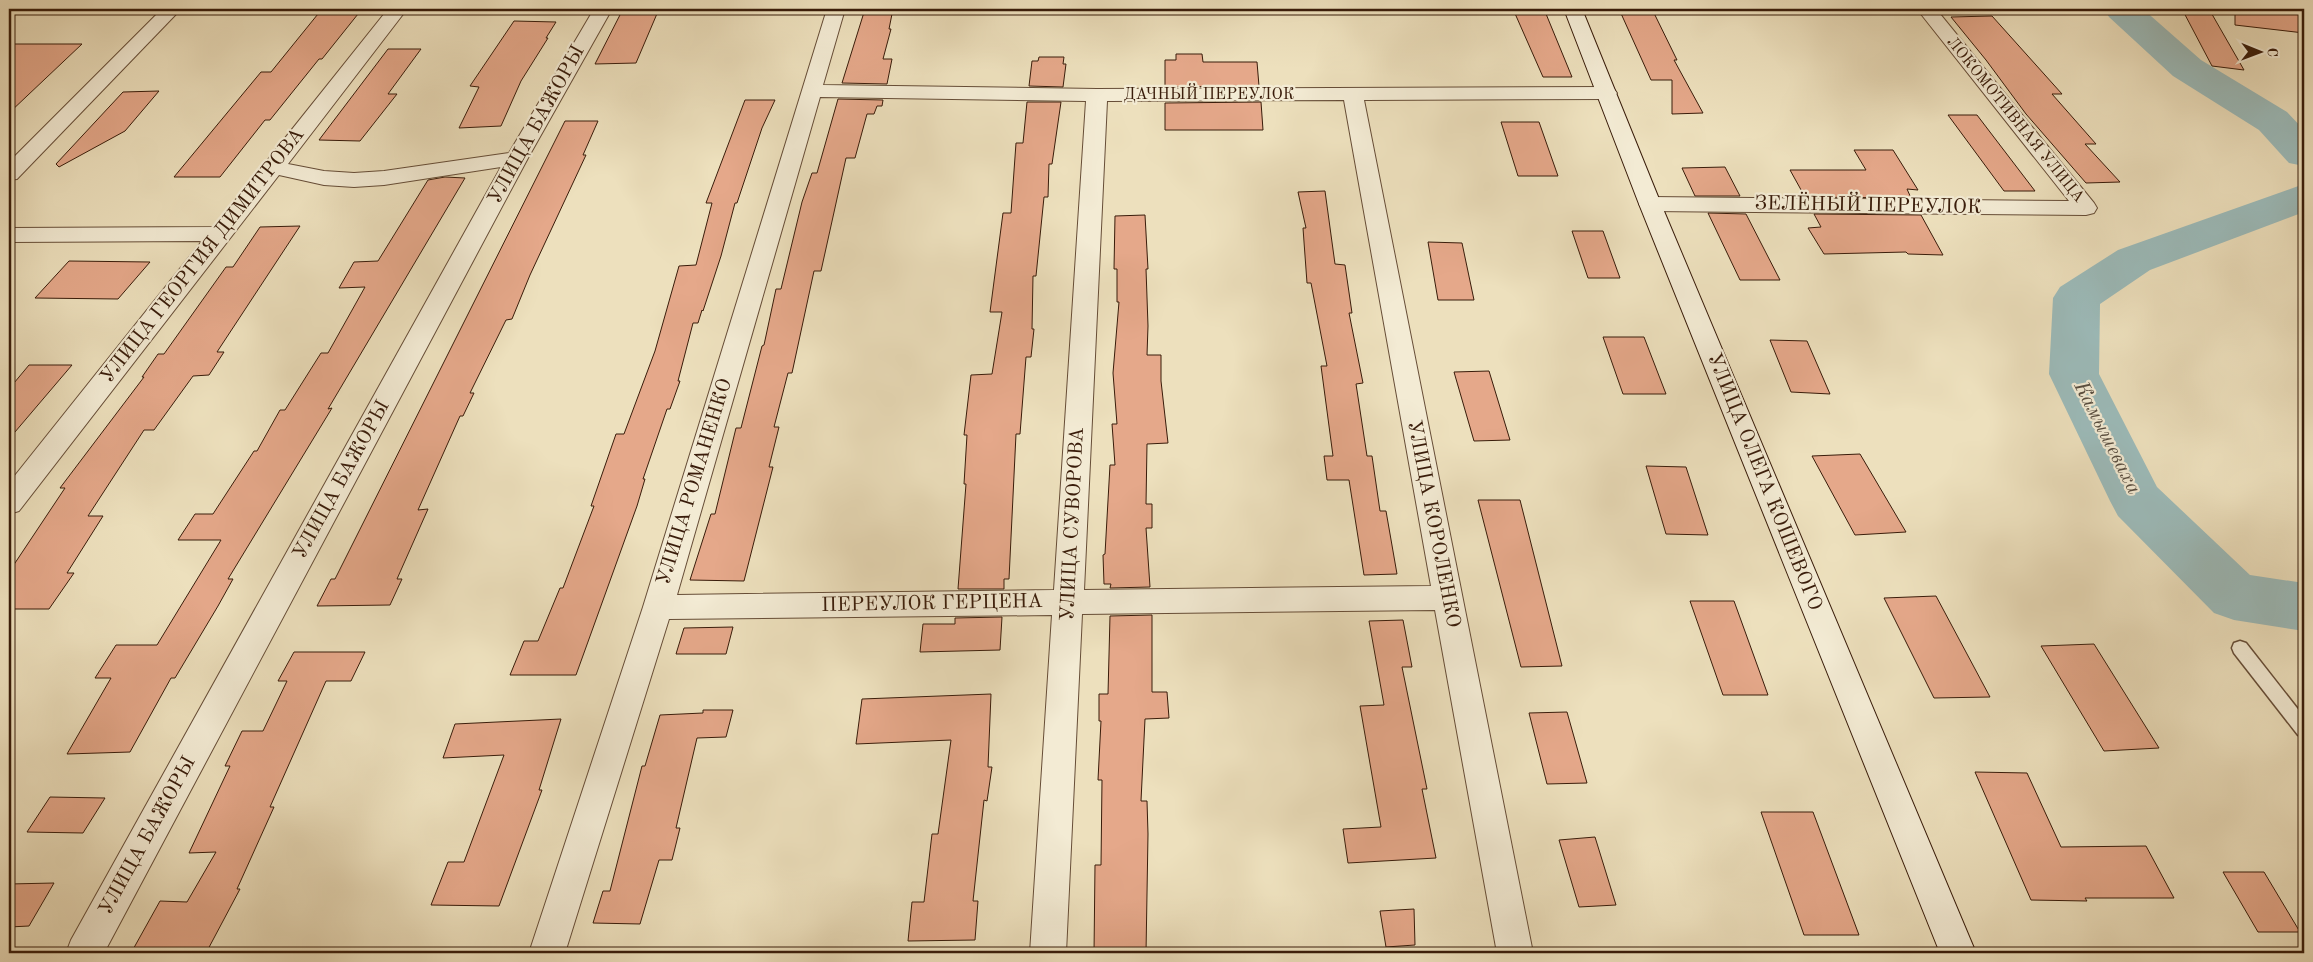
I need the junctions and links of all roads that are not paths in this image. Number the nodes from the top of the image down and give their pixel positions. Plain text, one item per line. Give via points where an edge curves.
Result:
1 (172, 9) edge
2 (398, 9) edge
3 (603, 9) edge
4 (836, 9) edge
5 (1573, 9) edge
6 (1926, 9) edge
7 (811, 91) junction
8 (1607, 93) junction
9 (1097, 95) junction
10 (1353, 95) junction
11 (518, 158) junction
12 (273, 167) junction
13 (9, 174) edge
14 (1650, 204) junction
15 (2086, 208) joint
16 (219, 234) junction
17 (9, 235) edge
18 (9, 503) edge
19 (1446, 598) junction
20 (1069, 602) junction
21 (658, 606) junction
22 (2240, 648) dead end
23 (2304, 730) edge
24 (84, 953) edge
25 (546, 953) edge
26 (1048, 953) edge
27 (1515, 953) edge
28 (1958, 953) edge

1 - 13 street
2 - 12 street, УЛИЦА ГЕОРГИЯ ДИМИТРОВА
3 - 11 street, УЛИЦА БАЖОРЫ
4 - 7 street, УЛИЦА РОМАНЕНКО
5 - 8 street, УЛИЦА ОЛЕГА КОШЕВОГО
6 - 15 street, ЛОКОМОТИВНАЯ УЛИЦА
7 - 9 street, ДАЧНЫЙ ПЕРЕУЛОК
7 - 21 street, УЛИЦА РОМАНЕНКО
8 - 10 street, ДАЧНЫЙ ПЕРЕУЛОК
8 - 14 street, УЛИЦА ОЛЕГА КОШЕВОГО
9 - 10 street, ДАЧНЫЙ ПЕРЕУЛОК
9 - 20 street, УЛИЦА СУВОРОВА
10 - 19 street, УЛИЦА КОРОЛЕНКО
11 - 12 street via 354,180 324,178
11 - 24 street, УЛИЦА БАЖОРЫ
12 - 16 street, УЛИЦА ГЕОРГИЯ ДИМИТРОВА
14 - 15 street, ЗЕЛЁНЫЙ ПЕРЕУЛОК
14 - 28 street, УЛИЦА ОЛЕГА КОШЕВОГО
16 - 17 street
16 - 18 street, УЛИЦА ГЕОРГИЯ ДИМИТРОВА
19 - 20 street, ПЕРЕУЛОК ГЕРЦЕНА
19 - 27 street, УЛИЦА КОРОЛЕНКО
20 - 21 street, ПЕРЕУЛОК ГЕРЦЕНА
20 - 26 street, УЛИЦА СУВОРОВА
21 - 25 street, УЛИЦА РОМАНЕНКО
22 - 23 lane

